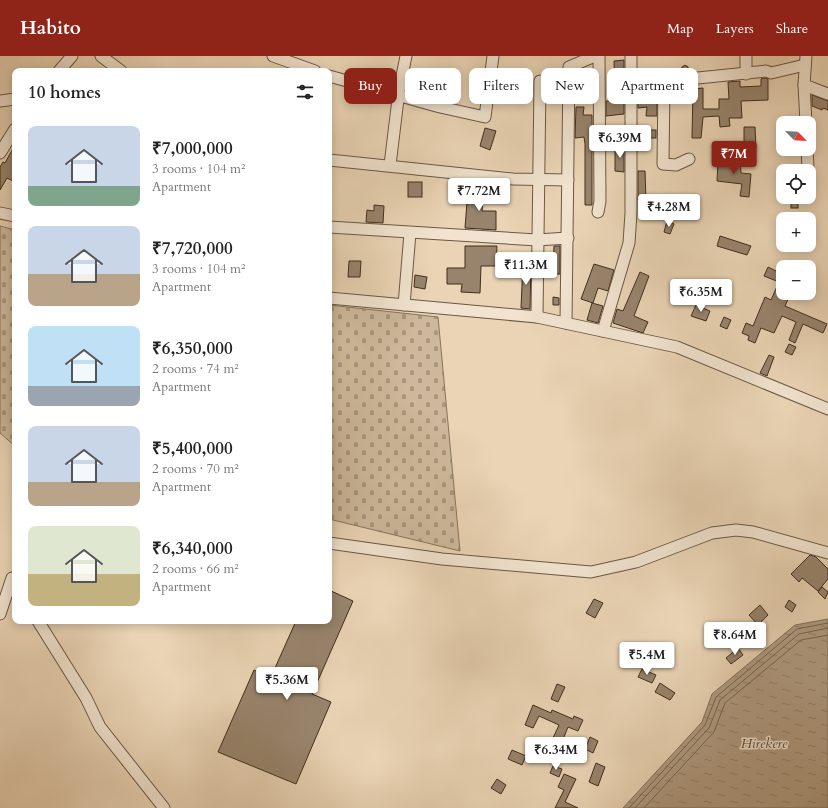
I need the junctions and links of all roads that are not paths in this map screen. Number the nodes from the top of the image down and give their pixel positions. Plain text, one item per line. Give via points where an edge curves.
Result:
1 (72, 56) edge
2 (101, 56) edge
3 (273, 56) edge
4 (406, 56) edge
5 (493, 56) edge
6 (595, 56) edge
7 (599, 56) edge
8 (631, 56) edge
9 (746, 56) edge
10 (805, 60) edge
11 (62, 68) edge
12 (117, 68) edge
13 (307, 68) edge
14 (746, 74) junction
15 (332, 77) edge
16 (540, 81) dead end
17 (804, 85) junction
18 (828, 94) edge
19 (398, 95) junction
20 (12, 99) edge
21 (0, 101) edge
22 (806, 116) edge
23 (12, 134) edge
24 (0, 153) edge
25 (689, 159) dead end
26 (332, 160) edge
27 (390, 165) junction
28 (538, 180) junction
29 (568, 180) junction
30 (598, 212) dead end
31 (0, 213) edge
32 (12, 215) edge
33 (332, 228) edge
34 (410, 233) junction
35 (568, 238) junction
36 (537, 240) junction
37 (332, 298) edge
38 (404, 305) junction
39 (537, 317) junction
40 (566, 323) junction
41 (603, 331) junction
42 (828, 409) edge
43 (332, 543) edge
44 (828, 552) edge
45 (12, 578) edge
46 (0, 614) edge
47 (40, 624) edge
48 (164, 808) edge

1 - 11 street
2 - 12 street
3 - 13 street
4 - 19 street
5 - 19 street via 485,116
6 - 29 street via 569,67
7 - 30 street
8 - 41 street via 629,243
9 - 14 street
10 - 14 street via 771,73 766,71
10 - 17 street
14 - 25 street via 688,79 664,84 664,164 676,165
15 - 19 street
16 - 28 street
17 - 18 street
17 - 22 street
19 - 27 street
20 - 21 street
23 - 24 street
26 - 27 street
27 - 28 street
28 - 29 street
28 - 36 street
29 - 35 street
31 - 32 street
33 - 34 street
34 - 36 street
34 - 38 street
35 - 36 street
35 - 40 street
36 - 39 street
37 - 38 street
38 - 39 street
39 - 40 street
40 - 41 street
41 - 42 street via 677,347
43 - 44 street via 442,559 591,572 636,562 712,533 736,530 753,532
45 - 46 street
47 - 48 street via 86,698 100,727

